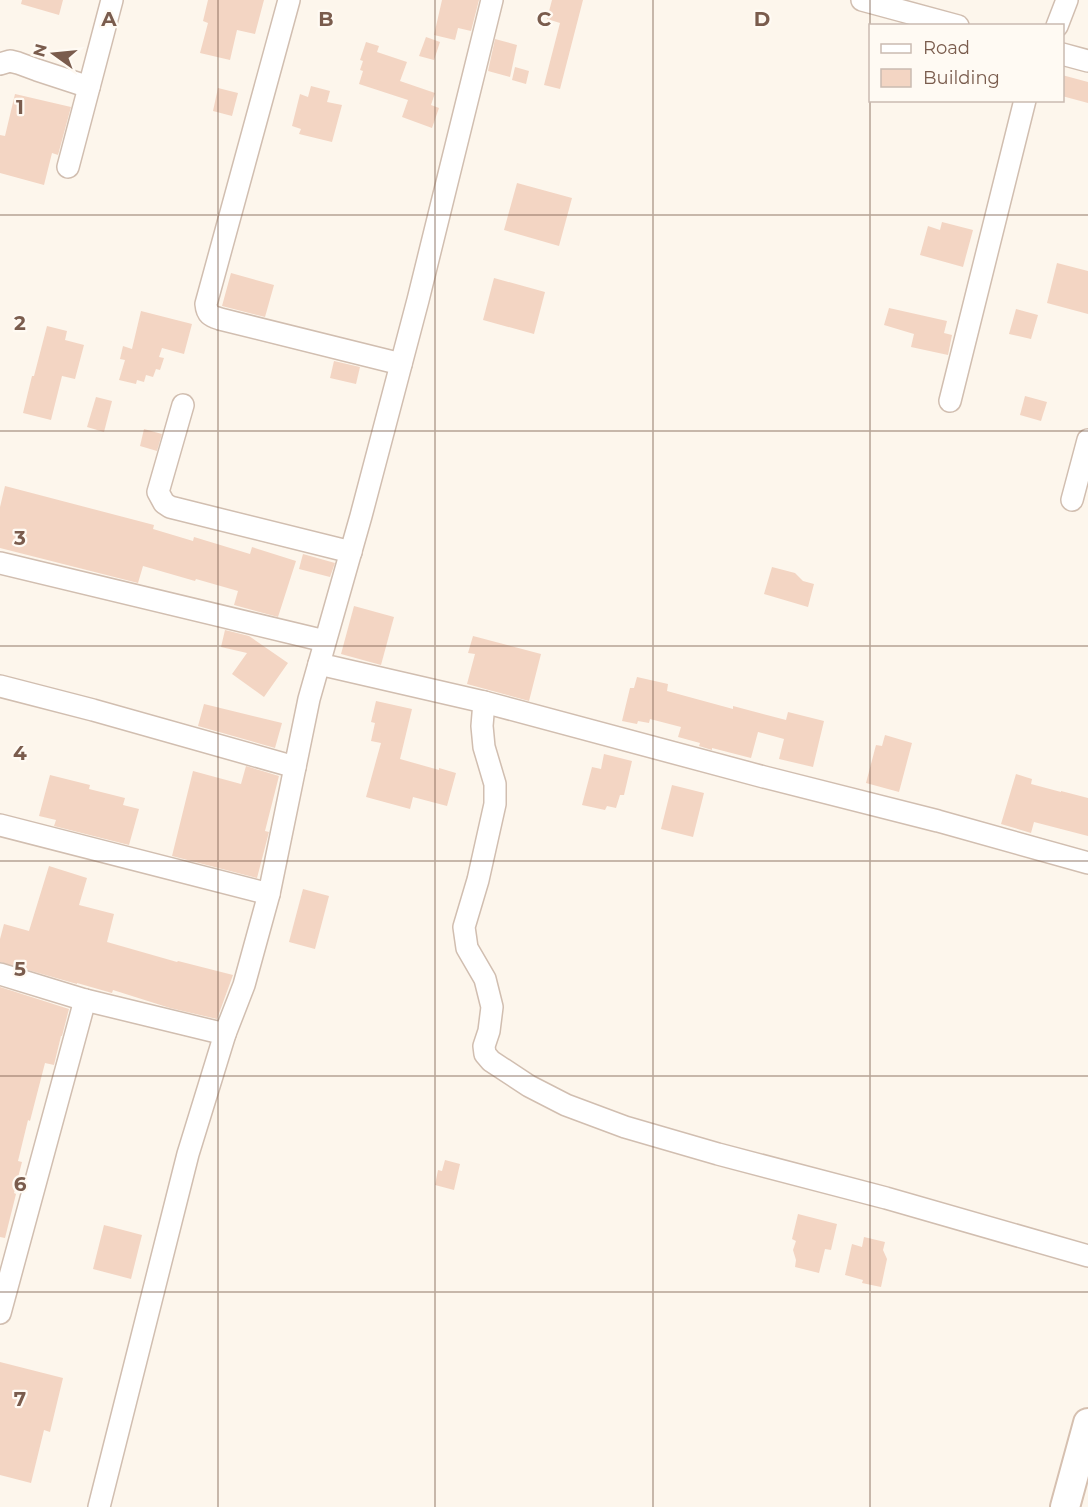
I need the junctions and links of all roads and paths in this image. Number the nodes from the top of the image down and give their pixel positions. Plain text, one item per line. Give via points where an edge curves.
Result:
1 (112, 0) edge
2 (289, 0) edge
3 (492, 0) edge
4 (862, 0) edge
5 (1067, 0) edge
6 (897, 5) edge
7 (952, 24) edge
8 (1058, 24) edge
9 (1064, 55) edge
10 (1088, 61) edge
11 (0, 64) edge
12 (89, 87) junction
13 (1025, 102) edge
14 (68, 167) dead end
15 (401, 363) junction
16 (951, 401) dead end
17 (183, 405) dead end
18 (1088, 440) edge
19 (1072, 500) dead end
20 (351, 552) junction
21 (0, 563) edge
22 (325, 641) junction
23 (320, 664) junction
24 (0, 686) edge
25 (484, 702) junction
26 (295, 767) junction
27 (0, 825) edge
28 (1088, 863) edge
29 (269, 894) junction
30 (0, 974) edge
31 (85, 1000) junction
32 (225, 1034) junction
33 (1088, 1256) edge
34 (0, 1313) edge
35 (1088, 1423) edge
36 (99, 1507) edge
37 (1065, 1507) edge

1 - 12 street
2 - 15 street via 206,310 220,319
3 - 15 street
4 - 6 street
5 - 8 street
6 - 7 street
9 - 10 street
11 - 12 street via 18,63
12 - 14 street
13 - 16 street
15 - 20 street
17 - 20 street via 159,492 164,503
18 - 19 street
20 - 22 street
21 - 22 street
22 - 23 street
23 - 25 street
23 - 26 street
24 - 26 street
25 - 28 street
25 - 33 street via 484,747 495,784 495,804 464,927 467,948 485,979 492,1007 484,1046 491,1061 566,1105 625,1127
26 - 29 street
27 - 29 street
29 - 32 street via 244,985
30 - 31 street
31 - 32 street
31 - 34 street
32 - 36 street via 188,1154
35 - 37 main road

